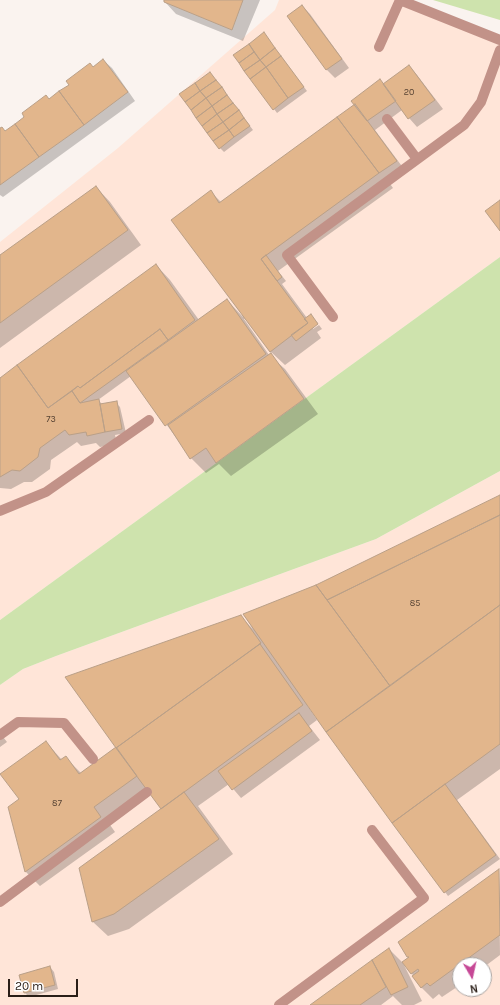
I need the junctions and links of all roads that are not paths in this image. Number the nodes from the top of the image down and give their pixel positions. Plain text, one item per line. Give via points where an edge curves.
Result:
1 (400, 0) edge
2 (500, 40) edge
3 (379, 47) dead end
4 (500, 50) edge
5 (387, 119) dead end
6 (417, 159) junction
7 (333, 317) dead end
8 (149, 420) dead end
9 (0, 511) edge
10 (0, 735) edge
11 (93, 759) dead end
12 (146, 792) dead end
13 (372, 830) dead end
14 (0, 902) edge
15 (279, 1005) edge

1 - 2 street
1 - 3 street
4 - 6 street via 481,102 464,125
5 - 6 street
6 - 7 street via 287,255
8 - 9 street via 46,492
10 - 11 street via 18,722 64,723
12 - 14 street
13 - 15 street via 424,898

